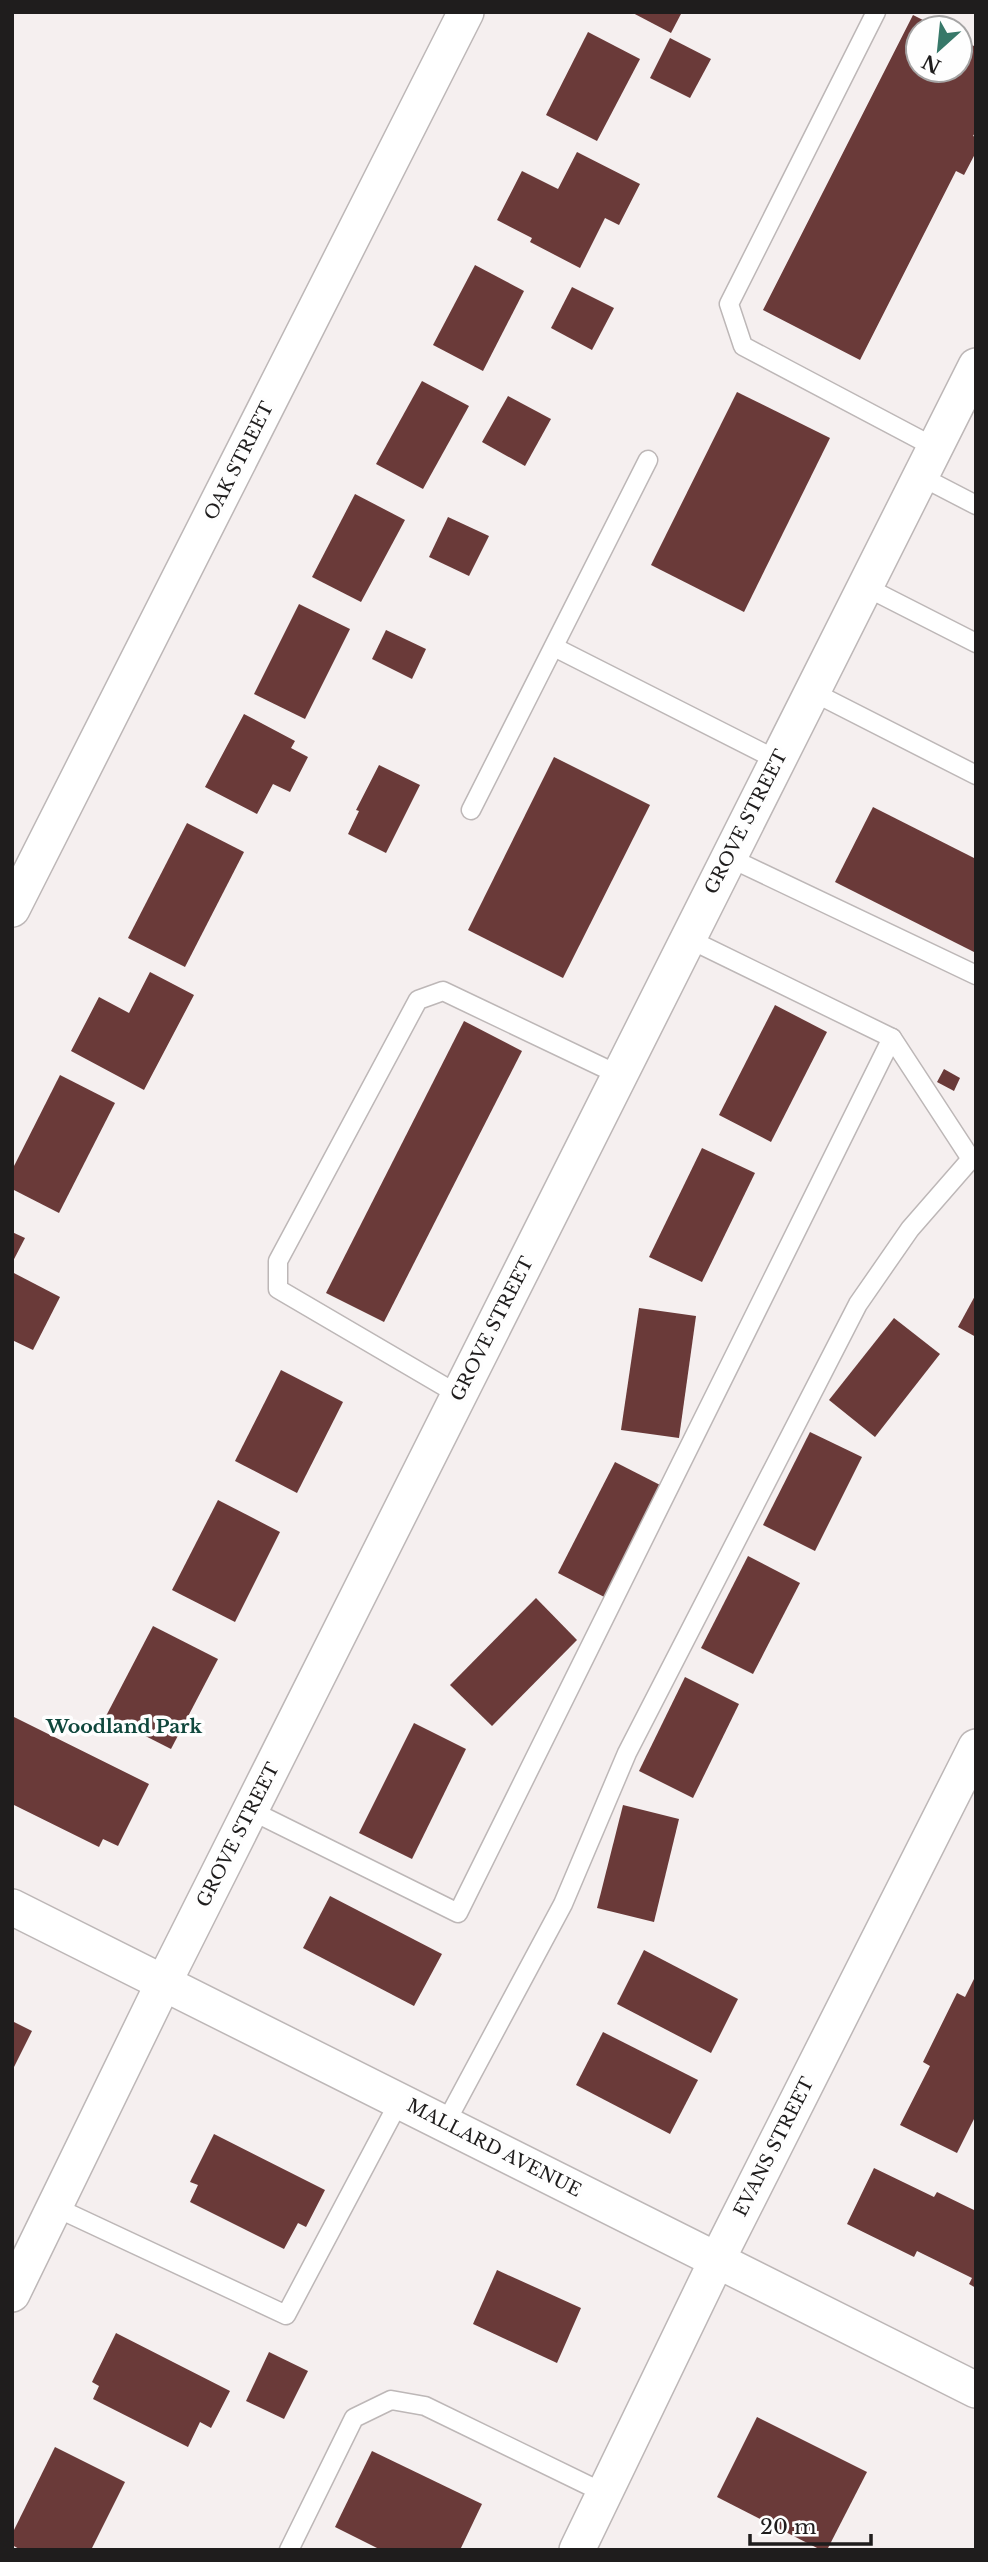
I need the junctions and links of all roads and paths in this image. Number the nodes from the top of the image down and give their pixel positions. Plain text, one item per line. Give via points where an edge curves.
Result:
1 (466, 12) edge
2 (876, 12) edge
3 (976, 366) edge
4 (648, 460) dead end
5 (927, 462) junction
6 (976, 505) edge
7 (864, 586) junction
8 (976, 643) edge
9 (554, 647) junction
10 (811, 691) junction
11 (777, 760) junction
12 (976, 775) edge
13 (471, 810) dead end
14 (729, 857) junction
15 (12, 909) edge
16 (687, 939) junction
17 (976, 975) edge
18 (892, 1038) junction
19 (619, 1075) junction
20 (973, 1159) edge
21 (459, 1395) junction
22 (976, 1747) edge
23 (250, 1810) junction
24 (12, 1906) edge
25 (164, 1982) junction
26 (400, 2100) junction
27 (446, 2123) junction
28 (55, 2207) junction
29 (717, 2260) junction
30 (12, 2294) edge
31 (976, 2390) edge
32 (604, 2493) junction
33 (289, 2550) edge
34 (577, 2550) edge

1 - 15 street, OAK STREET
2 - 5 lane via 729,304 743,345
3 - 5 street, GROVE STREET
4 - 9 lane
5 - 6 lane
5 - 7 street, GROVE STREET
7 - 8 lane
7 - 10 street, GROVE STREET
9 - 11 lane
9 - 13 lane
10 - 11 street, GROVE STREET
10 - 12 lane
11 - 14 street, GROVE STREET
14 - 16 street, GROVE STREET
14 - 17 lane
16 - 18 lane
16 - 19 street, GROVE STREET
18 - 20 lane
18 - 23 lane via 458,1913
19 - 21 street, GROVE STREET
19 - 21 lane via 443,991 418,1000 278,1261 278,1289
20 - 27 lane via 910,1229 858,1304 627,1753 563,1904
21 - 23 street, GROVE STREET
22 - 29 street, EVANS STREET
23 - 25 street, GROVE STREET
24 - 25 street, MALLARD AVENUE
25 - 26 street, MALLARD AVENUE
25 - 28 street, GROVE STREET
26 - 27 street, MALLARD AVENUE
26 - 28 lane via 286,2315
27 - 29 street, MALLARD AVENUE
28 - 30 street, GROVE STREET
29 - 31 street, MALLARD AVENUE
29 - 32 street, EVANS STREET
32 - 33 lane via 425,2406 391,2400 354,2418
32 - 34 street, EVANS STREET

